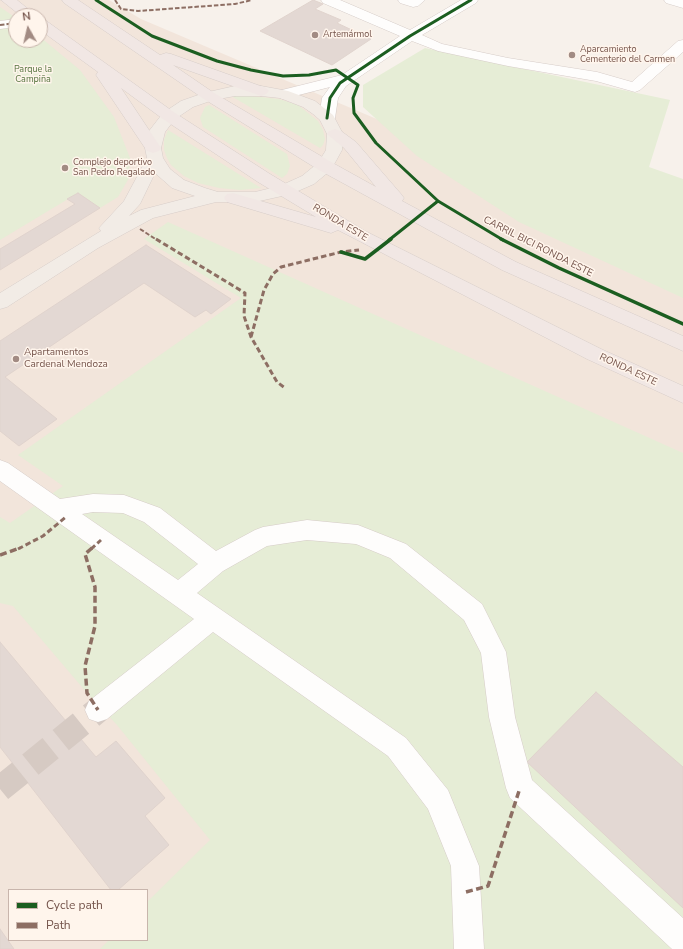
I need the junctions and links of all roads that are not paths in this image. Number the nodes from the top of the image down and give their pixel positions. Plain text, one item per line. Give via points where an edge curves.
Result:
1 (8, 0) edge
2 (69, 0) edge
3 (328, 0) edge
4 (405, 0) edge
5 (418, 0) edge
6 (471, 0) edge
7 (672, 0) edge
8 (683, 4) edge
9 (19, 8) edge
10 (48, 29) edge
11 (410, 36) junction
12 (683, 44) edge
13 (141, 49) junction
14 (96, 64) junction
15 (347, 78) junction
16 (262, 91) junction
17 (283, 94) junction
18 (209, 96) junction
19 (169, 116) junction
20 (327, 118) junction
21 (335, 134) junction
22 (154, 153) junction
23 (325, 166) junction
24 (285, 190) junction
25 (225, 197) junction
26 (402, 207) junction
27 (359, 235) junction
28 (92, 244) junction
29 (0, 302) edge
30 (683, 344) edge
31 (683, 395) edge
32 (0, 469) edge
33 (57, 509) junction
34 (215, 564) junction
35 (178, 594) junction
36 (213, 618) junction
37 (98, 710) tunnel mouth
38 (683, 938) edge
39 (469, 949) edge

1 - 9 highway
2 - 13 highway
3 - 11 street
4 - 5 street via 413,3
6 - 11 street
7 - 8 street
10 - 14 highway, RONDA ESTE
11 - 12 street via 438,47 598,77 635,87
11 - 15 street
13 - 16 highway
13 - 18 highway
14 - 19 highway, RONDA ESTE
14 - 22 highway
15 - 17 street
15 - 20 street via 340,83 330,98
16 - 17 main road
16 - 18 main road via 235,91
17 - 20 main road via 309,104
18 - 19 main road via 187,104
18 - 23 highway
19 - 22 main road via 157,132
19 - 24 highway, RONDA ESTE
20 - 21 main road
21 - 23 main road via 334,150
21 - 26 highway via 350,145
22 - 25 main road via 163,172 178,184 199,192
22 - 28 main road via 131,204
23 - 24 main road via 308,180
23 - 26 highway
24 - 25 main road via 255,197
24 - 27 highway, RONDA ESTE
25 - 27 highway
25 - 28 main road via 147,214
26 - 30 highway via 509,266
27 - 31 highway, RONDA ESTE via 594,354
28 - 29 main road
32 - 33 street
33 - 34 street via 93,503 124,504 152,515
33 - 35 street
34 - 35 street
34 - 38 street via 263,537 307,530 358,535 398,551 473,612 493,652 502,717 520,788
35 - 36 street
36 - 37 street
36 - 39 street via 397,747 438,800 465,866

